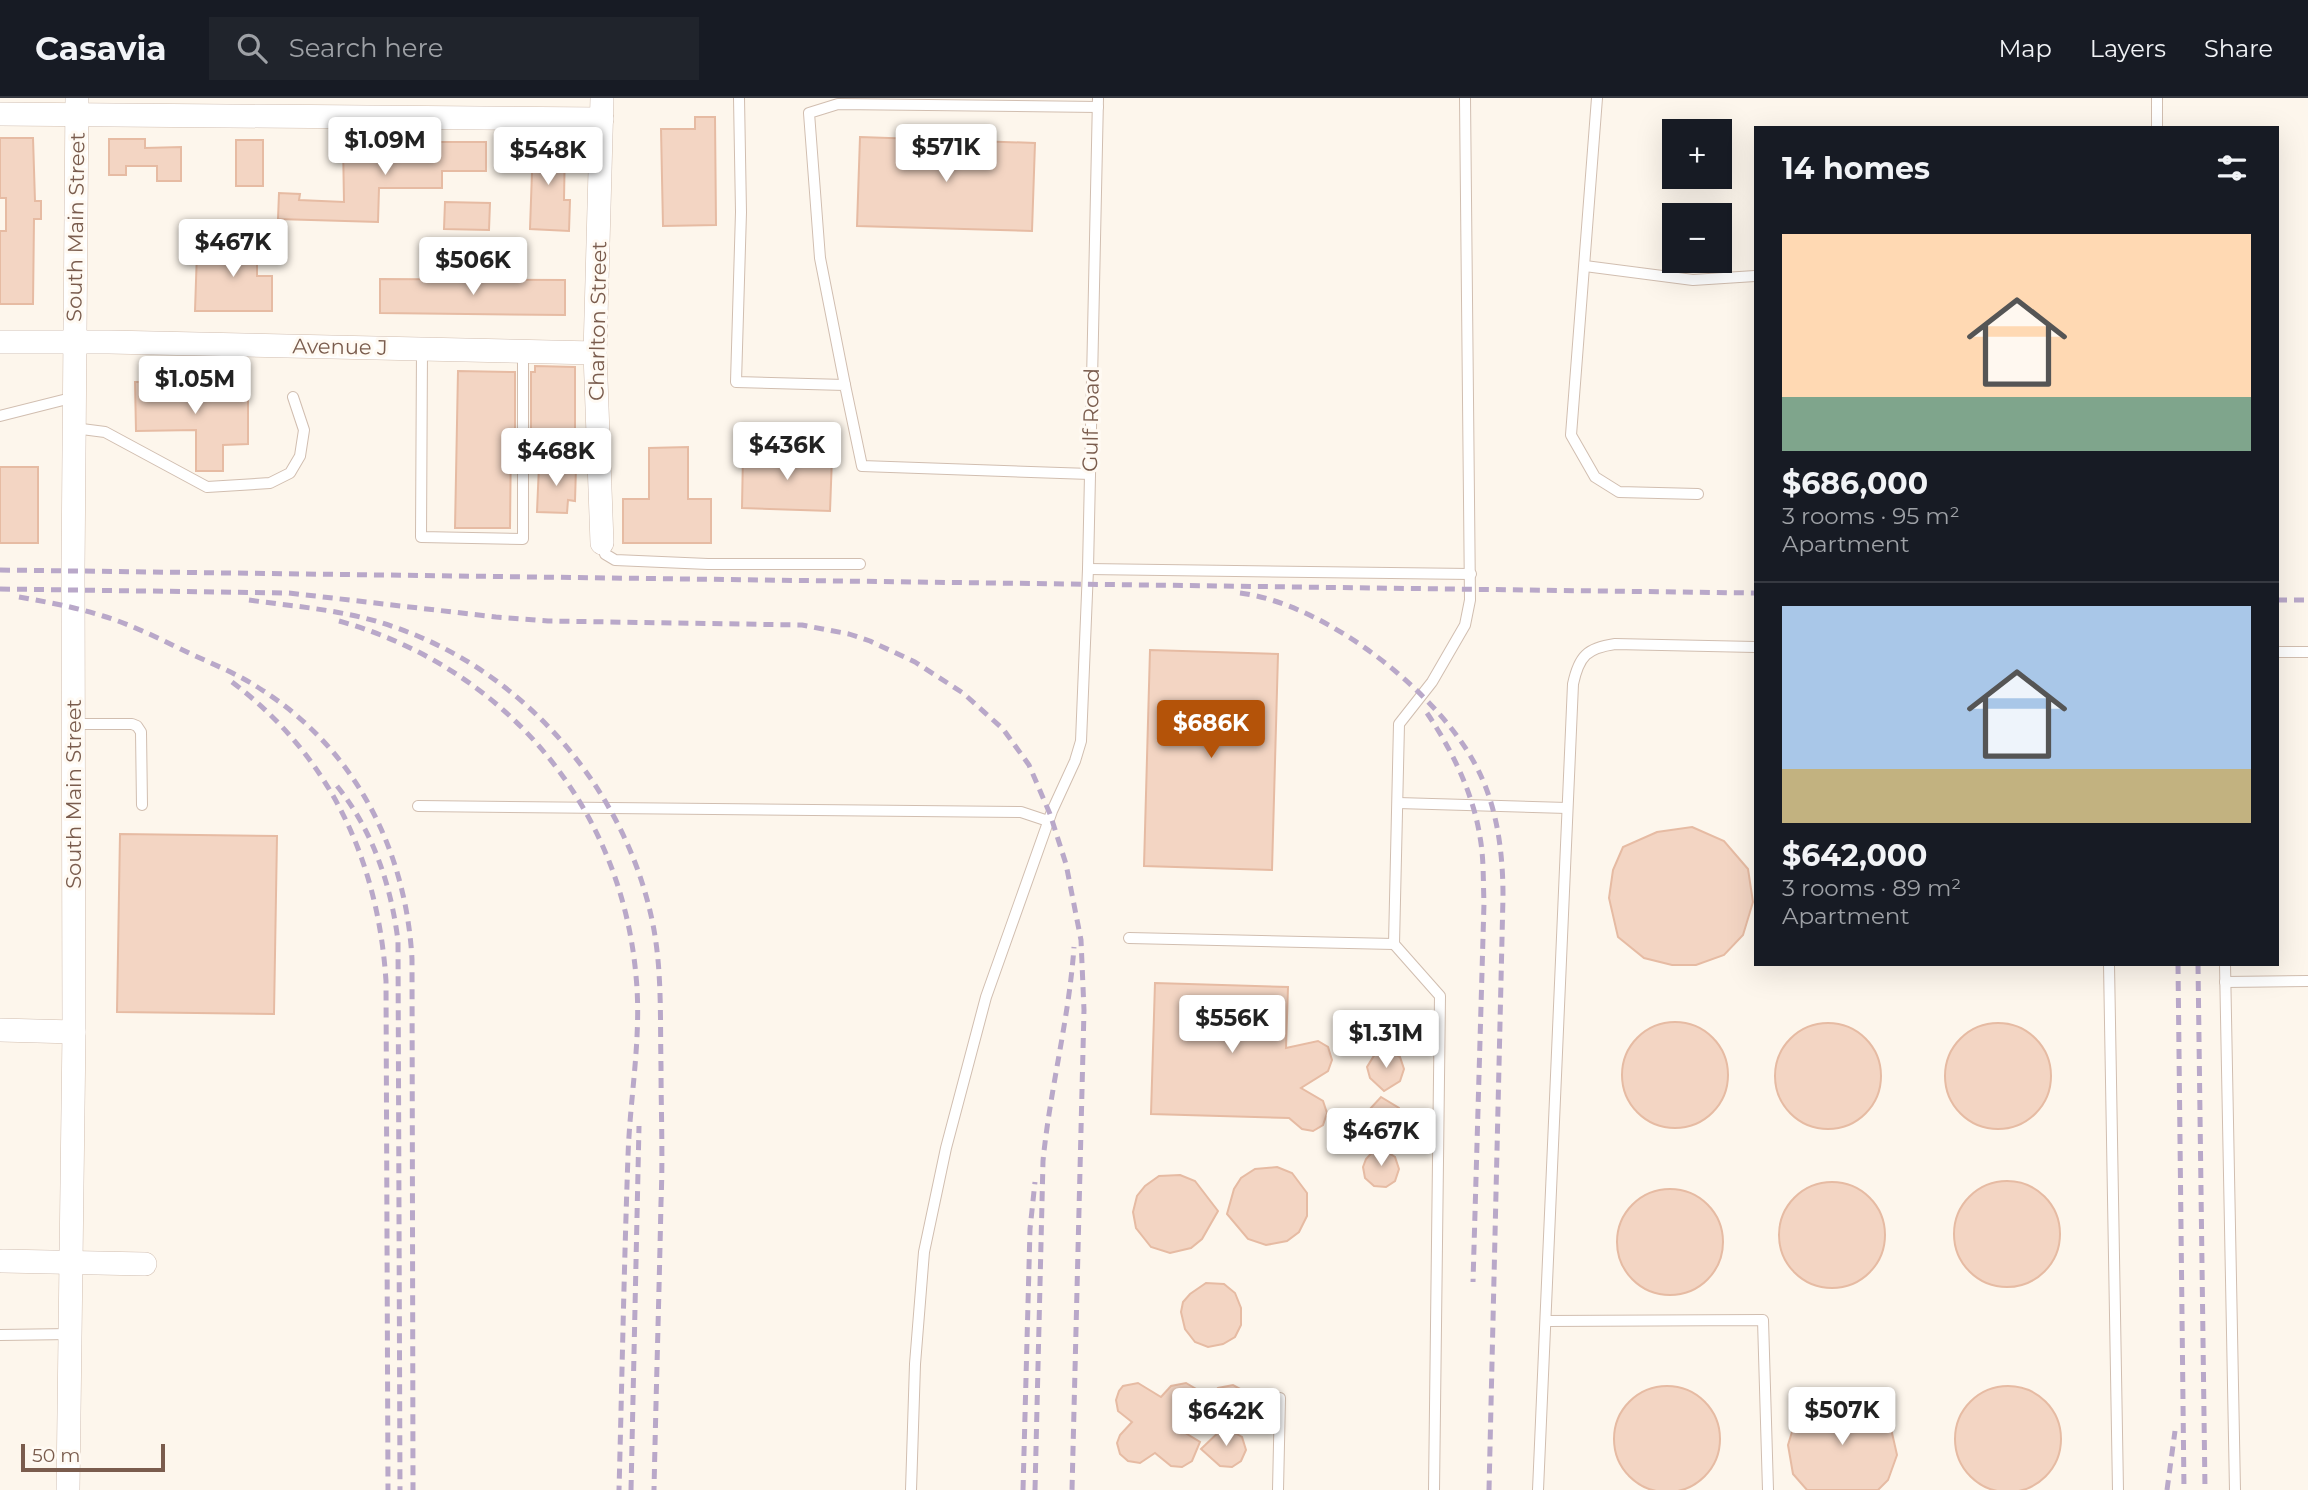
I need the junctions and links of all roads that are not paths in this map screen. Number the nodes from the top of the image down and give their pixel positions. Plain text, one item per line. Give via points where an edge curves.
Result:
1 (739, 98) edge
2 (1465, 98) edge
3 (1597, 98) edge
4 (2157, 98) edge
5 (1098, 103) edge
6 (77, 107) edge
7 (602, 108) edge
8 (0, 114) edge
9 (2157, 126) edge
10 (1585, 266) junction
11 (1754, 276) edge
12 (75, 341) junction
13 (0, 342) edge
14 (422, 349) junction
15 (523, 352) junction
16 (595, 353) junction
17 (845, 385) junction
18 (75, 397) junction
19 (293, 397) dead end
20 (0, 416) edge
21 (74, 428) junction
22 (1090, 474) junction
23 (1698, 494) dead end
24 (602, 543) joint
25 (860, 564) dead end
26 (1088, 569) junction
27 (1471, 574) junction
28 (1754, 647) edge
29 (2279, 652) edge
30 (2308, 652) edge
31 (75, 724) junction
32 (1398, 803) junction
33 (142, 805) dead end
34 (418, 806) dead end
35 (1567, 808) junction
36 (1048, 821) junction
37 (1129, 938) dead end
38 (1394, 944) junction
39 (2109, 966) edge
40 (2225, 966) edge
41 (2308, 981) edge
42 (2225, 982) junction
43 (0, 1030) edge
44 (74, 1032) junction
45 (3, 1261) dead end
46 (71, 1263) junction
47 (145, 1264) dead end
48 (1546, 1321) junction
49 (0, 1335) edge
50 (71, 1335) junction
51 (1280, 1398) dead end
52 (68, 1490) edge
53 (911, 1490) edge
54 (1278, 1490) edge
55 (1434, 1490) edge
56 (1538, 1490) edge
57 (1768, 1490) edge
58 (2118, 1490) edge
59 (2235, 1490) edge

1 - 17 lane via 736,382
2 - 27 lane
3 - 10 lane
4 - 9 lane
5 - 17 lane via 838,104 809,113 820,258
5 - 22 lane, Gulf Road
6 - 7 street
6 - 8 street
6 - 12 street, South Main Street
7 - 16 street, Charlton Street
10 - 11 lane via 1693,280
10 - 23 lane via 1571,435 1595,477 1619,492
12 - 13 street, Avenue J
12 - 14 street, Avenue J
12 - 18 street, South Main Street
14 - 15 street, Avenue J
14 - 15 lane via 421,537 523,539
15 - 16 street, Avenue J
16 - 24 street, Charlton Street
17 - 22 lane via 862,466
18 - 20 lane
18 - 21 street, South Main Street
19 - 21 lane via 304,430 300,456 290,473 270,483 207,486 105,432
21 - 31 street, South Main Street
22 - 26 lane, Gulf Road
24 - 25 lane via 605,554 615,560
26 - 27 lane
26 - 36 lane, Gulf Road via 1081,741
27 - 32 lane via 1465,625 1432,682 1399,724
28 - 35 lane via 1615,644 1597,647 1583,656 1573,684
29 - 30 lane
31 - 33 lane via 137,726 141,732
31 - 44 street, South Main Street
32 - 35 lane
32 - 38 lane
34 - 36 lane via 1021,812
35 - 48 lane
36 - 53 lane, Gulf Road via 986,997 924,1252
37 - 38 lane
38 - 55 lane via 1440,996
39 - 58 lane
40 - 42 lane
41 - 42 lane
42 - 59 lane
43 - 44 street
44 - 46 street, South Main Street
45 - 46 street
46 - 47 street
46 - 50 street, South Main Street
48 - 56 lane
48 - 57 lane via 1763,1320
49 - 50 lane
50 - 52 street, South Main Street
51 - 54 lane

